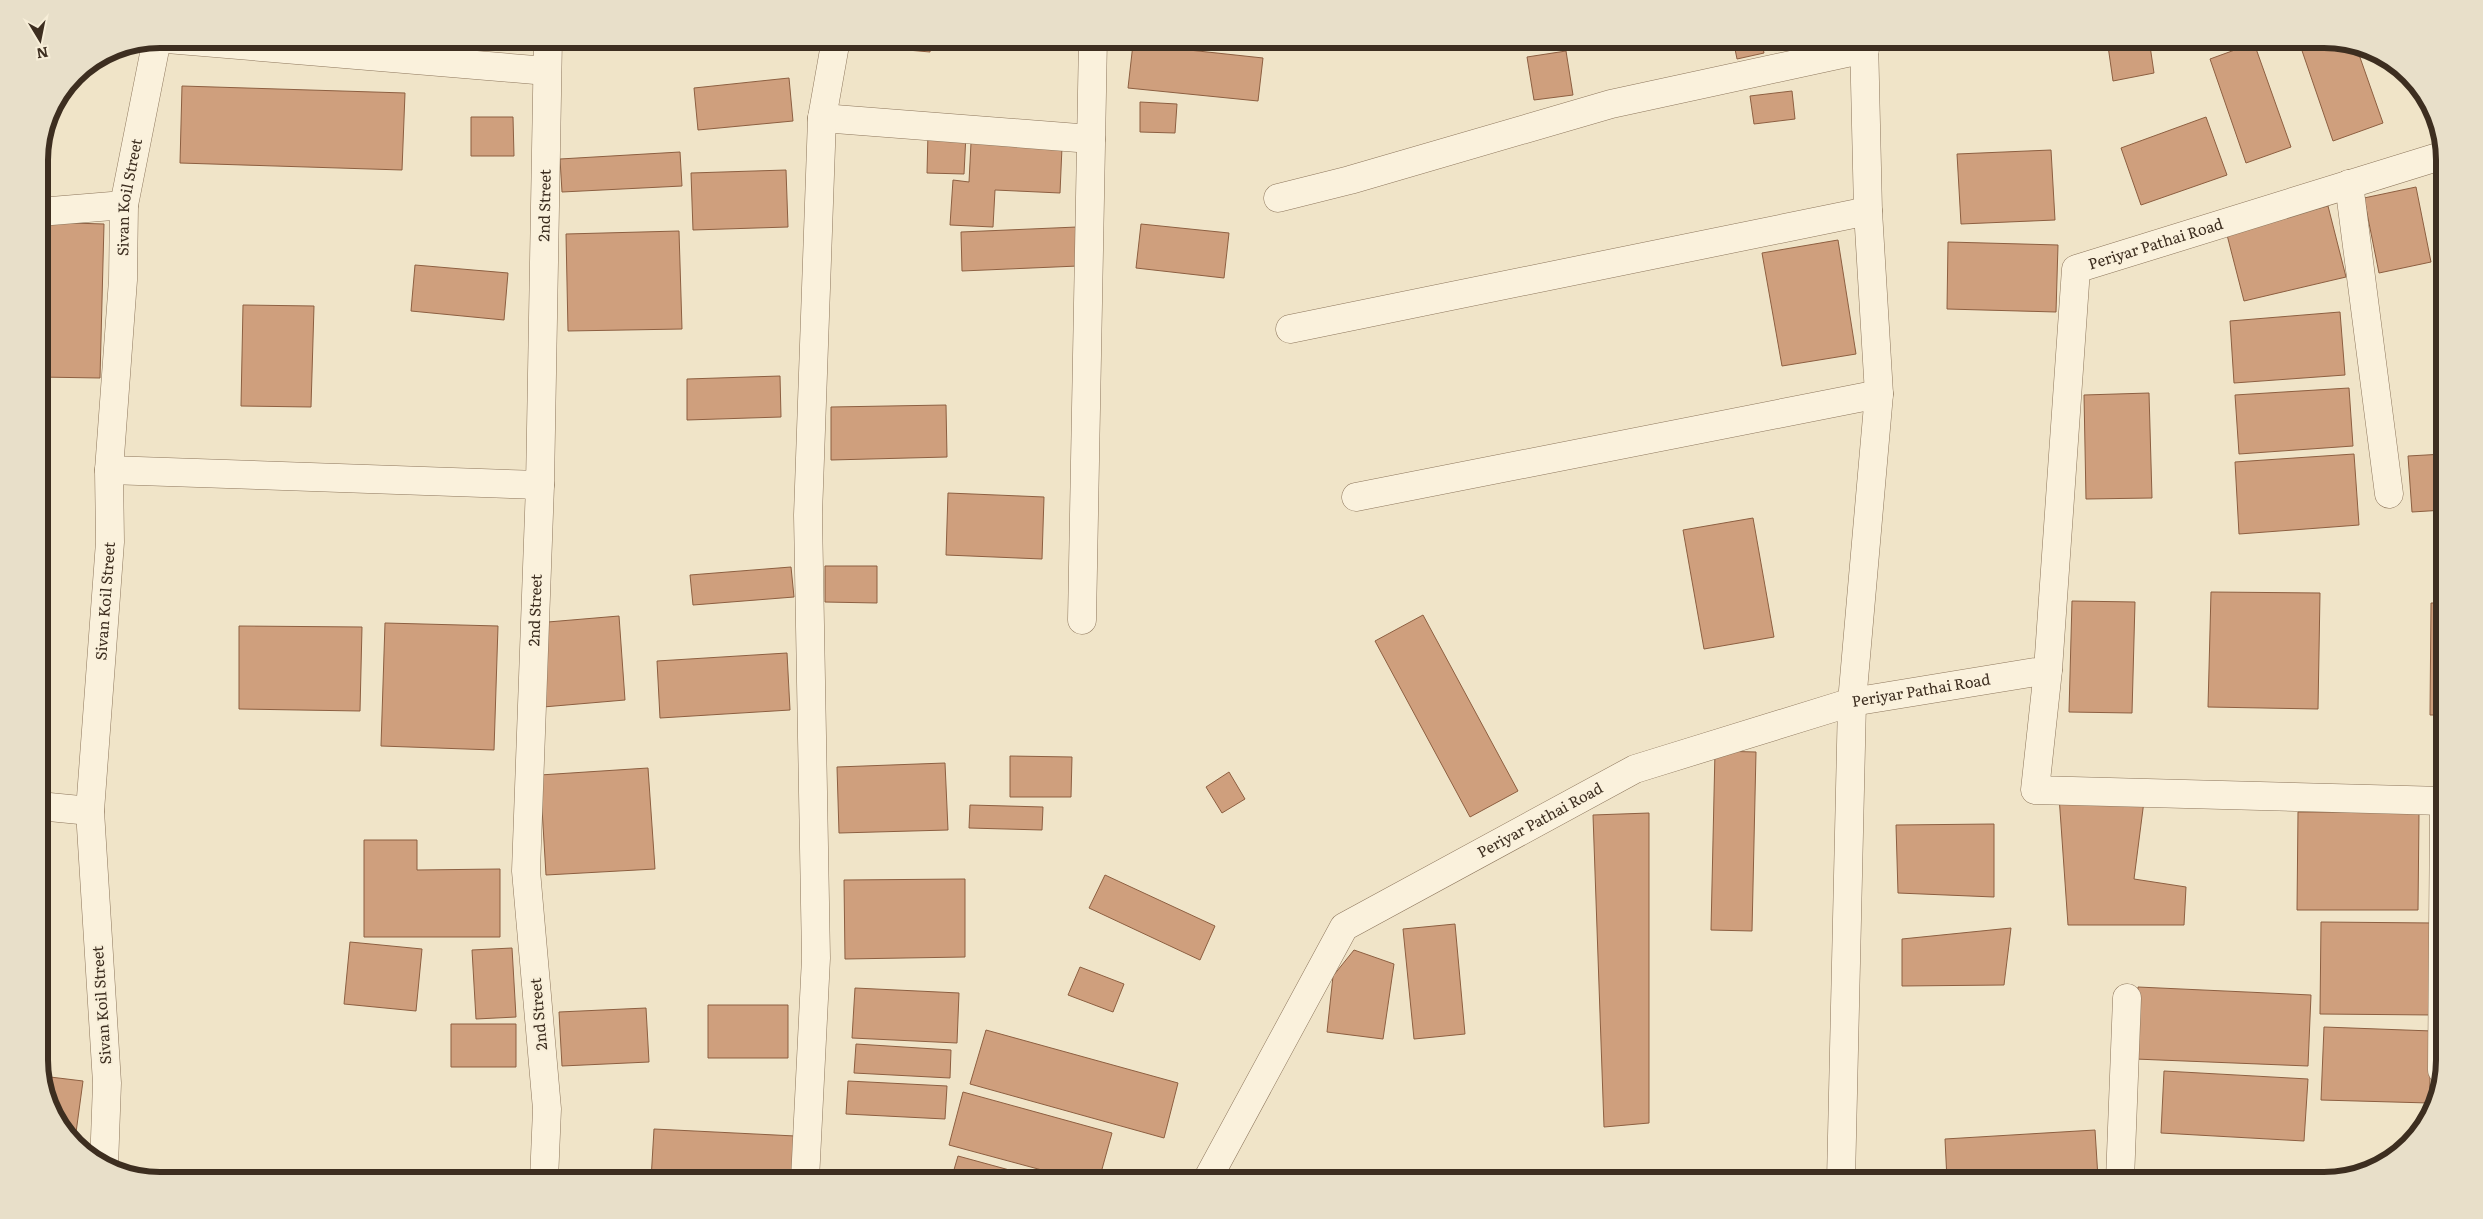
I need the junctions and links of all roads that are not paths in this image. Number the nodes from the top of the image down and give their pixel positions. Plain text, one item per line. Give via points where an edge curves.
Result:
1 (154, 48) edge
2 (274, 48) edge
3 (548, 48) edge
4 (834, 48) edge
5 (1093, 48) edge
6 (1848, 48) edge
7 (1865, 48) edge
8 (547, 71) junction
9 (822, 118) junction
10 (1091, 139) junction
11 (2435, 158) edge
12 (2349, 184) junction
13 (1278, 198) dead end
14 (124, 205) junction
15 (48, 211) edge
16 (1868, 211) junction
17 (1290, 329) dead end
18 (1878, 394) junction
19 (109, 470) junction
20 (540, 485) junction
21 (2389, 494) dead end
22 (1356, 497) dead end
23 (1082, 620) dead end
24 (2048, 670) junction
25 (1852, 702) junction
26 (2436, 800) edge
27 (48, 807) edge
28 (90, 810) junction
29 (2127, 998) dead end
30 (104, 1157) edge
31 (544, 1172) edge
32 (805, 1172) edge
33 (1211, 1172) edge
34 (1841, 1172) edge
35 (2120, 1172) edge

1 - 14 street, Sivan Koil Street
2 - 8 street
3 - 8 street, 2nd Street
4 - 9 street
5 - 10 street
6 - 13 street via 1612,104
7 - 16 street
8 - 20 street, 2nd Street
9 - 10 street
9 - 32 street via 808,515 816,958
10 - 23 street
11 - 12 street, Periyar Pathai Road
12 - 21 street
12 - 24 street, Periyar Pathai Road via 2076,269
14 - 15 street
14 - 19 street, Sivan Koil Street via 123,280
16 - 17 street
16 - 18 street
18 - 22 street
18 - 25 street
19 - 20 street
19 - 28 street, Sivan Koil Street via 110,542
20 - 31 street, 2nd Street via 526,871 547,1109
24 - 25 street, Periyar Pathai Road
24 - 26 street via 2036,790
25 - 33 street, Periyar Pathai Road via 1635,769 1344,926
25 - 34 street
27 - 28 street
28 - 30 street, Sivan Koil Street via 107,1083
29 - 35 street

